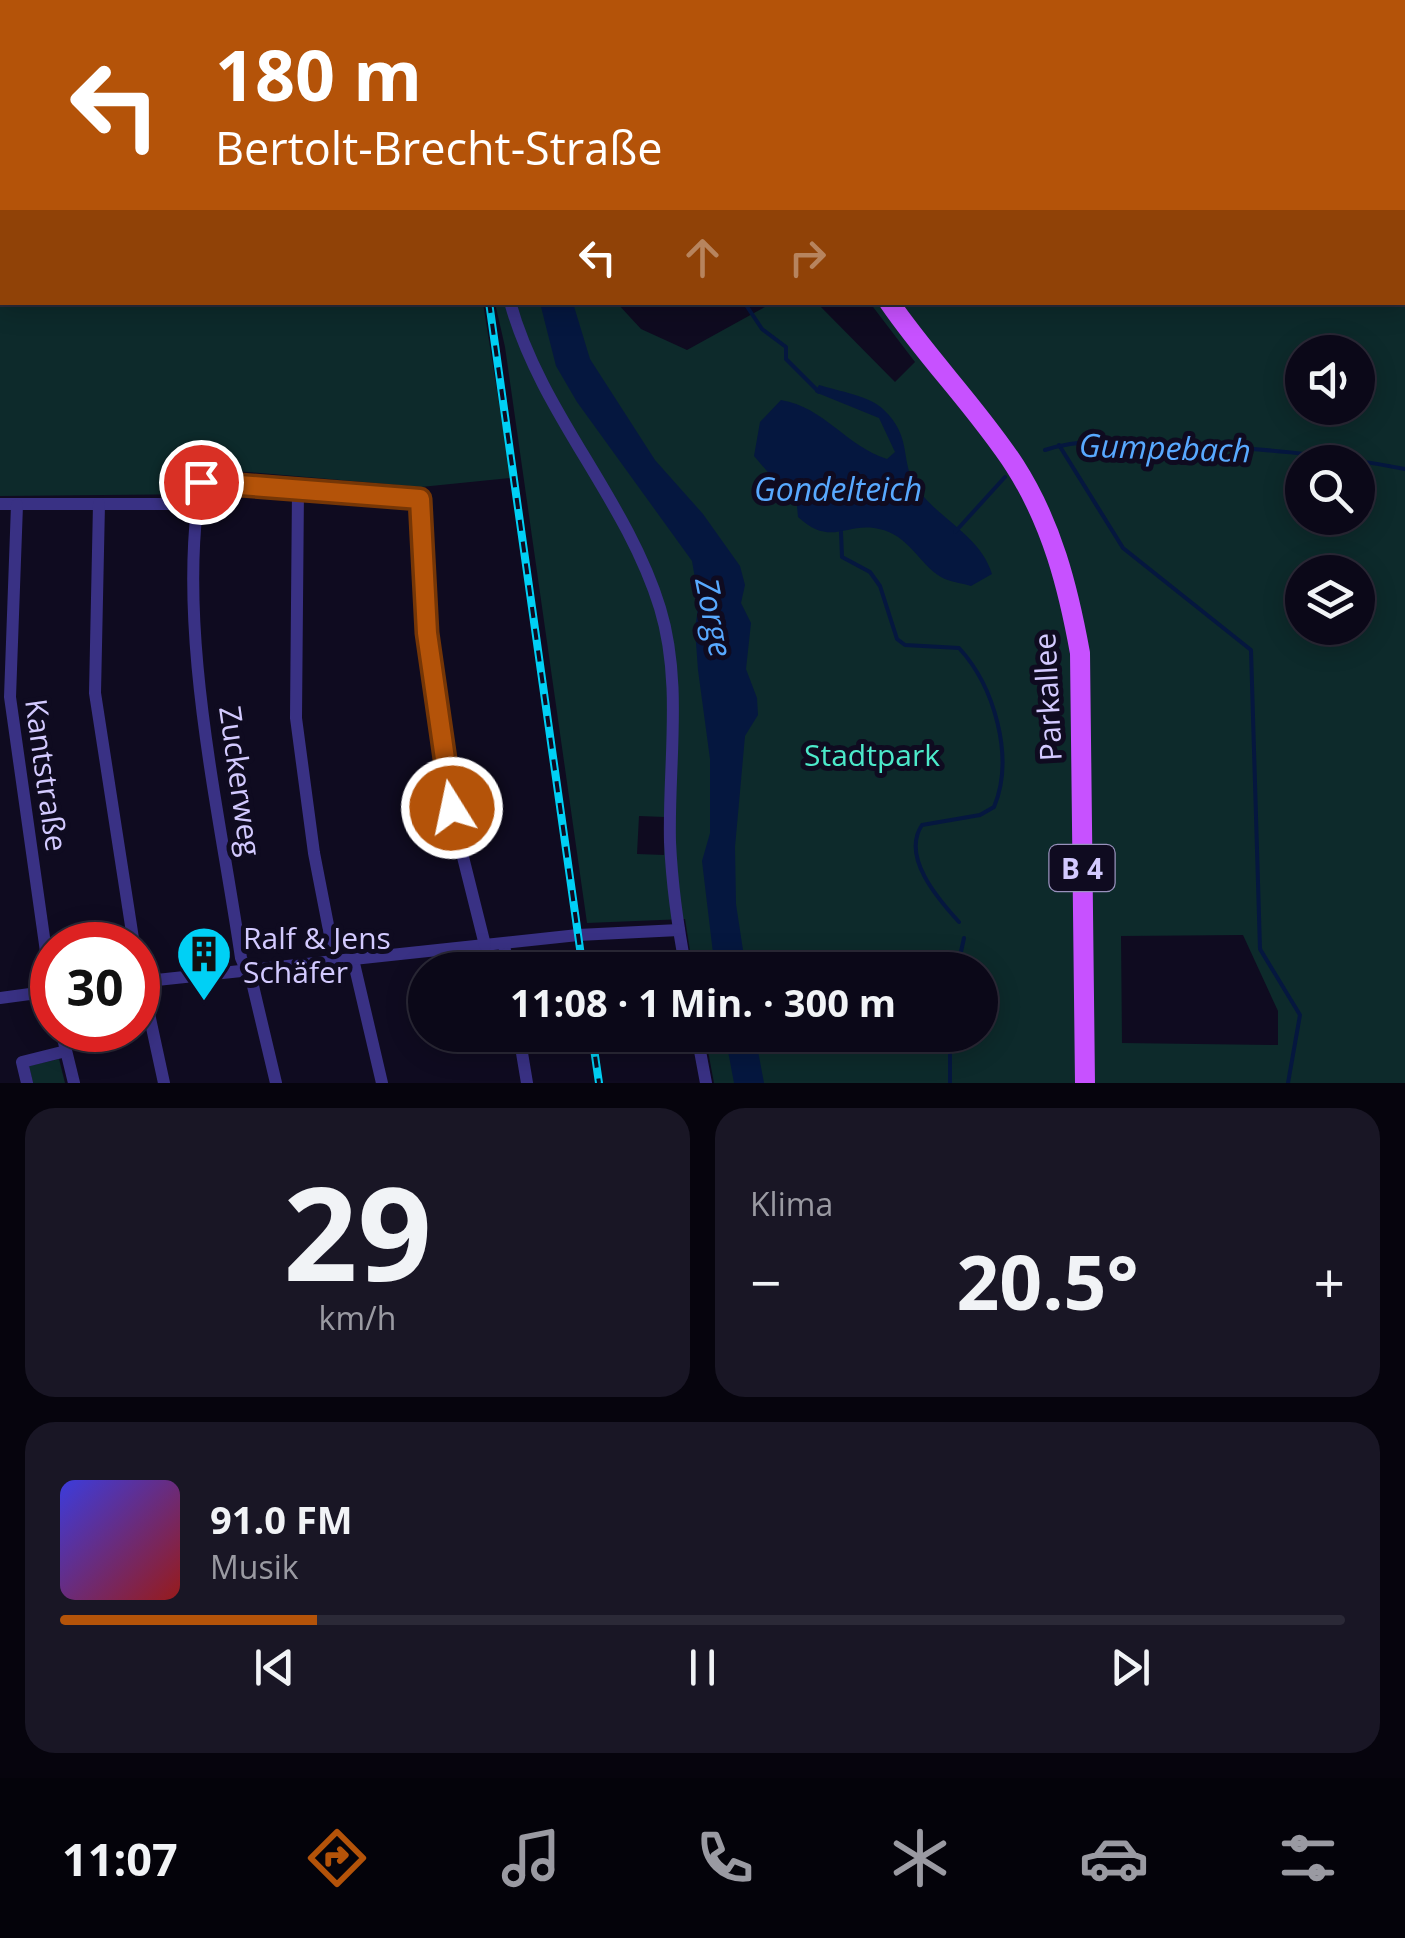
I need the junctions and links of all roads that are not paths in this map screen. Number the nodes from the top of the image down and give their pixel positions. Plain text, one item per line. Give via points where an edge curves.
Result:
1 (511, 305) edge
2 (891, 305) edge
3 (298, 489) junction
4 (0, 504) edge
5 (99, 504) junction
6 (197, 504) junction
7 (17, 505) junction
8 (42, 922) edge
9 (131, 922) edge
10 (678, 930) junction
11 (504, 944) junction
12 (485, 945) junction
13 (505, 952) edge
14 (682, 952) edge
15 (353, 959) junction
16 (335, 961) junction
17 (246, 971) junction
18 (160, 980) edge
19 (30, 995) edge
20 (0, 998) edge
21 (62, 1052) edge
22 (66, 1052) edge
23 (156, 1052) edge
24 (522, 1052) edge
25 (701, 1052) edge
26 (27, 1083) edge
27 (74, 1083) edge
28 (164, 1083) edge
29 (276, 1083) edge
30 (382, 1083) edge
31 (528, 1083) edge
32 (706, 1083) edge
33 (1085, 1083) edge

1 - 10 street via 572,442 642,558 661,612 672,699 670,842
2 - 33 main road, Parkallee / B 4 via 1015,466 1048,530 1070,600 1080,653
3 - 6 street, Zuckerweg via 201,482
3 - 12 street via 420,499 435,706
3 - 16 street via 296,718
4 - 7 street
5 - 6 street
5 - 7 street
5 - 9 street via 96,693
6 - 17 street, Zuckerweg via 193,562 203,694
7 - 8 street, Kantstraße via 10,697
10 - 11 street
10 - 14 street
11 - 12 street
11 - 13 street
12 - 15 street
15 - 16 street
15 - 30 street
16 - 17 street
17 - 18 street
17 - 29 street, Zuckerweg
19 - 20 street
21 - 26 street via 22,1062
22 - 27 street
23 - 28 street
24 - 31 street
25 - 32 street

